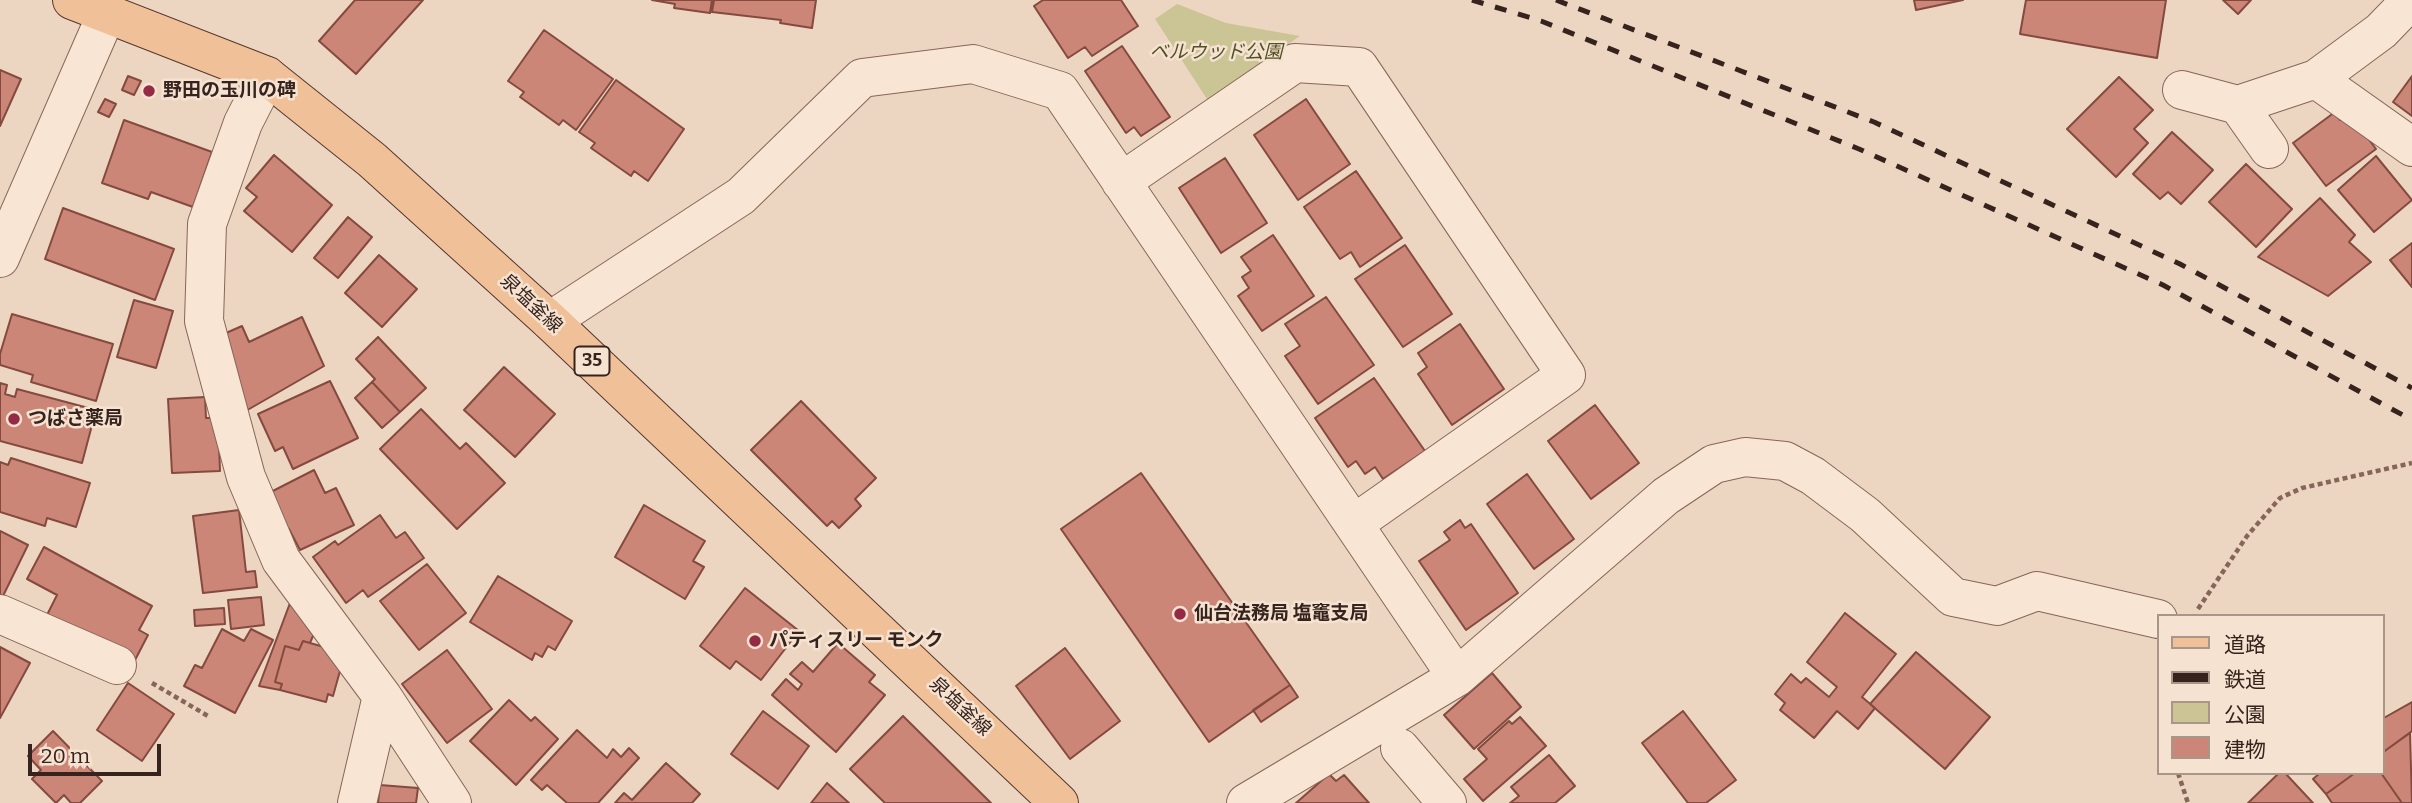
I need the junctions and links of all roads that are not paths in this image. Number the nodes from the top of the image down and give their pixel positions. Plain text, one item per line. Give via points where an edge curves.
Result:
1 (2412, 0) edge
2 (90, 6) edge
3 (267, 76) junction
4 (2316, 79) junction
5 (2182, 90) dead end
6 (2238, 105) junction
7 (2412, 148) edge
8 (2269, 149) dead end
9 (1121, 182) junction
10 (0, 258) edge
11 (550, 321) junction
12 (1354, 523) junction
13 (0, 614) edge
14 (2156, 619) edge
15 (117, 665) dead end
16 (1457, 677) junction
17 (382, 696) junction
18 (1400, 748) dead end
19 (1055, 802) edge
20 (357, 803) edge
21 (452, 803) edge
22 (1246, 803) edge
23 (1447, 803) edge

1 - 4 street via 2381,31
2 - 3 main road, 泉塩釜線 / 35
2 - 10 street
3 - 11 main road, 泉塩釜線 / 35 via 372,160
3 - 17 street via 243,123 207,224 204,321 246,477 281,560
4 - 6 street
4 - 7 street
5 - 6 street
6 - 8 street
9 - 11 street via 1060,91 973,64 862,78 741,196
9 - 12 street
9 - 12 street via 1295,63 1359,67 1566,375
11 - 19 main road, 泉塩釜線 / 35
12 - 16 street
13 - 15 street
14 - 16 street via 2037,591 1997,606 1953,597 1865,515 1813,476 1785,461 1745,457 1714,464 1666,496
16 - 22 street
17 - 20 street
17 - 21 street
18 - 23 street

